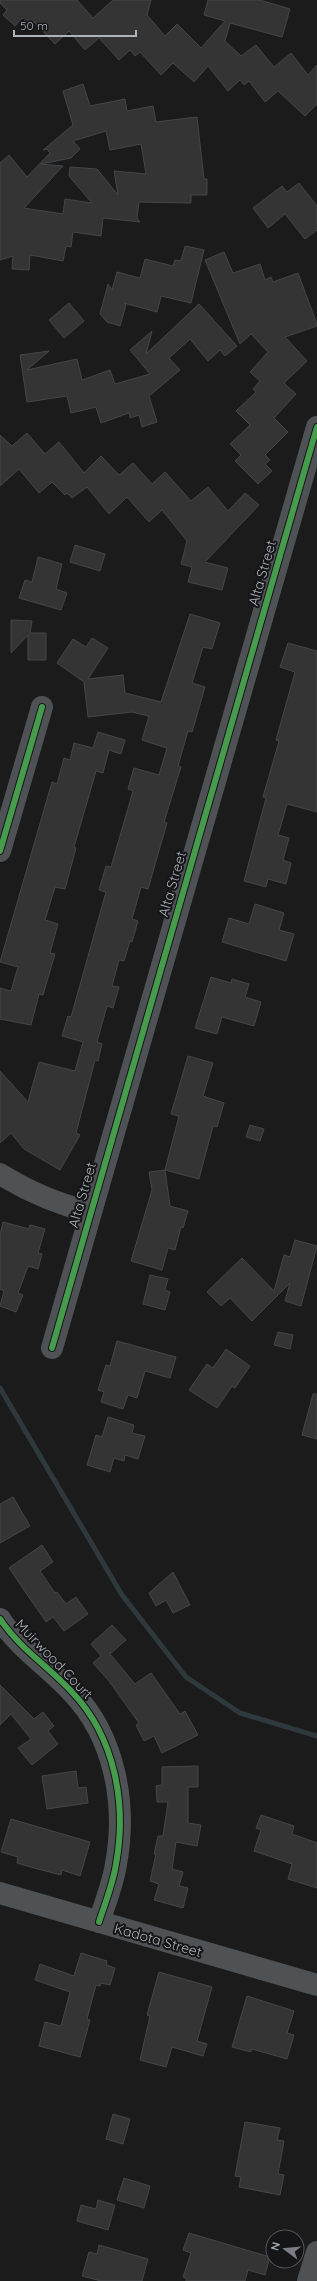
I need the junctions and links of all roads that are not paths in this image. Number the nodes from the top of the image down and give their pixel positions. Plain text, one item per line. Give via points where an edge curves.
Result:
1 (317, 427) edge
2 (42, 707) dead end
3 (0, 851) edge
4 (0, 1174) edge
5 (90, 1212) junction
6 (52, 1348) dead end
7 (0, 1619) edge
8 (0, 1893) edge
9 (99, 1922) junction
10 (317, 1985) edge
11 (317, 2252) edge
12 (308, 2281) edge

1 - 5 street, Alta Street
2 - 3 street
4 - 5 street via 28,1191 67,1207
5 - 6 street, Alta Street
7 - 9 street, Muirwood Court via 18,1641 72,1692 91,1715 105,1741 120,1804 120,1834 116,1866
8 - 9 street, Kadota Street
9 - 10 street, Kadota Street
11 - 12 street

